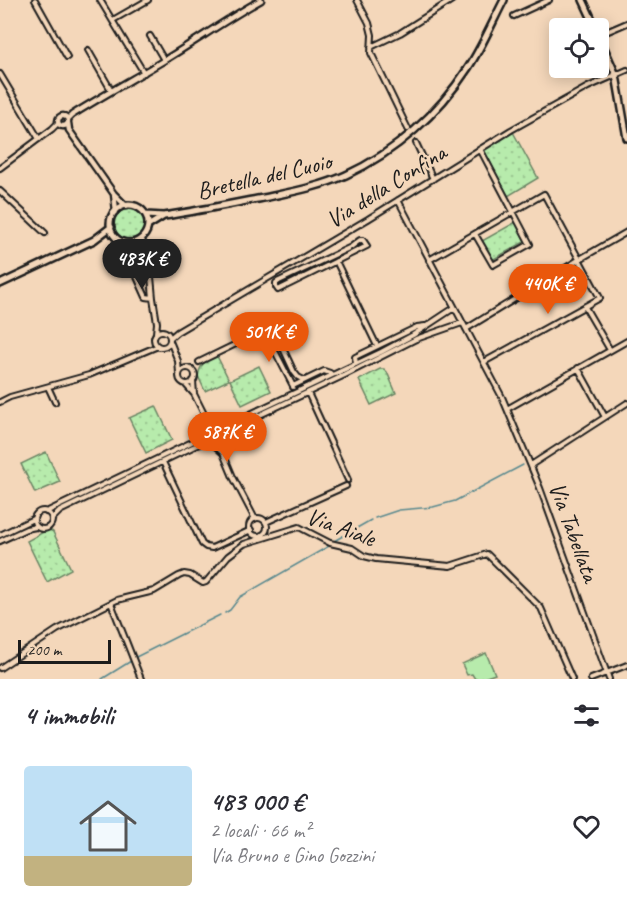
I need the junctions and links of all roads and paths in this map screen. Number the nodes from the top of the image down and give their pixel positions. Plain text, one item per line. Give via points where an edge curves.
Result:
1 (35, 0) edge
2 (100, 0) edge
3 (148, 0) edge
4 (261, 0) edge
5 (357, 0) edge
6 (452, 0) edge
7 (504, 0) edge
8 (549, 0) edge
9 (583, 0) edge
10 (514, 16) dead end
11 (591, 18) edge
12 (113, 20) junction
13 (627, 23) edge
14 (609, 30) edge
15 (150, 36) dead end
16 (371, 47) junction
17 (88, 50) dead end
18 (67, 57) dead end
19 (609, 58) edge
20 (164, 60) junction
21 (627, 70) edge
22 (144, 72) junction
23 (0, 74) edge
24 (616, 75) junction
25 (111, 90) junction
26 (68, 119) junction
27 (60, 125) junction
28 (408, 129) dead end
29 (69, 130) junction
30 (627, 138) edge
31 (39, 139) junction
32 (416, 143) dead end
33 (480, 149) junction
34 (0, 168) edge
35 (433, 179) junction
36 (0, 191) edge
37 (114, 194) junction
38 (398, 200) junction
39 (126, 206) junction
40 (116, 211) junction
41 (513, 212) junction
42 (146, 215) junction
43 (164, 216) junction
44 (148, 226) junction
45 (111, 227) junction
46 (627, 232) edge
47 (45, 233) dead end
48 (475, 234) junction
49 (115, 237) junction
50 (94, 240) junction
51 (139, 241) junction
52 (580, 259) junction
53 (429, 260) junction
54 (336, 261) junction
55 (133, 267) dead end
56 (0, 284) edge
57 (153, 298) junction
58 (585, 307) junction
59 (454, 308) junction
60 (157, 323) junction
61 (462, 323) junction
62 (426, 326) junction
63 (465, 329) junction
64 (264, 330) junction
65 (162, 331) junction
66 (177, 332) junction
67 (156, 333) junction
68 (168, 333) junction
69 (154, 340) junction
70 (170, 340) junction
71 (627, 341) edge
72 (158, 346) junction
73 (377, 346) junction
74 (164, 347) junction
75 (150, 348) junction
76 (173, 350) junction
77 (610, 350) junction
78 (178, 361) junction
79 (199, 362) dead end
80 (484, 362) junction
81 (356, 364) junction
82 (187, 368) junction
83 (578, 368) junction
84 (179, 374) junction
85 (332, 375) junction
86 (304, 380) junction
87 (194, 381) junction
88 (185, 385) junction
89 (293, 386) junction
90 (48, 387) junction
91 (308, 393) junction
92 (194, 394) junction
93 (292, 394) junction
94 (0, 402) edge
95 (55, 402) dead end
96 (627, 402) edge
97 (507, 409) junction
98 (204, 416) junction
99 (606, 417) junction
100 (217, 426) junction
101 (206, 428) junction
102 (204, 434) junction
103 (221, 437) junction
104 (210, 442) junction
105 (223, 453) junction
106 (162, 462) junction
107 (531, 465) junction
108 (348, 480) dead end
109 (346, 486) dead end
110 (46, 512) junction
111 (34, 519) junction
112 (52, 519) junction
113 (255, 519) junction
114 (266, 522) junction
115 (36, 527) junction
116 (251, 530) junction
117 (0, 535) edge
118 (0, 541) edge
119 (111, 603) junction
120 (627, 665) edge
121 (0, 668) edge
122 (607, 673) junction
123 (141, 679) edge
124 (572, 679) edge
125 (591, 679) edge
126 (609, 679) edge

1 - 18 street
2 - 12 street
3 - 12 street
4 - 20 street
5 - 16 street via 369,23
6 - 16 street
7 - 43 main road, Bretella del Cuoio via 454,87 414,132 383,154 344,176 311,187
8 - 10 street
9 - 11 main road
12 - 22 street
13 - 14 street
15 - 20 street
16 - 28 street
17 - 25 street
19 - 24 main road
20 - 22 street
21 - 24 street, Via della Confina
22 - 25 street
23 - 31 street
24 - 30 main road
24 - 33 street, Via della Confina
25 - 26 street
26 - 27 street via 65,126
26 - 27 street via 59,118
26 - 29 street
27 - 29 street
27 - 31 street
29 - 37 street
31 - 34 street
32 - 35 street
33 - 35 street, Via della Confina
33 - 41 street
35 - 38 street, Via della Confina
36 - 47 street
37 - 39 street
37 - 40 street
38 - 53 street, Via Tabellata
38 - 66 street, Via della Confina
39 - 40 main road
39 - 42 main road, Bretella del Cuoio via 139,208
40 - 45 main road
41 - 48 street
41 - 48 street via 530,244 493,265
41 - 52 street via 544,194
42 - 43 main road, Bretella del Cuoio
42 - 44 main road
43 - 44 main road, Bretella del Cuoio
44 - 51 main road
45 - 49 main road
45 - 50 main road
46 - 52 street
48 - 53 street
49 - 50 main road
49 - 51 main road via 123,242
50 - 56 main road
51 - 57 street via 150,266
52 - 58 street via 600,298
52 - 63 street
53 - 59 street, Via Tabellata
54 - 54 street via 367,246 366,243 360,240 279,281 276,287 278,290
54 - 73 street
55 - 57 street via 146,297
57 - 60 street
58 - 77 street
58 - 80 street
59 - 61 street, Via Tabellata
59 - 62 street
60 - 65 street
60 - 67 street
61 - 63 street, Via Tabellata
61 - 91 street via 416,339
62 - 73 street
62 - 81 street
63 - 80 street, Via Tabellata
64 - 79 street
64 - 86 street via 274,329 294,372
64 - 89 street
65 - 67 street
65 - 68 street, Via della Confina
66 - 68 street, Via della Confina
66 - 70 street, Via della Confina
67 - 69 street
68 - 70 street
69 - 72 street
69 - 75 street
70 - 74 street, Via della Confina
70 - 76 street
71 - 77 street
72 - 74 street
72 - 75 street
73 - 81 street via 355,357
74 - 76 street
75 - 90 street via 89,375
76 - 78 street
77 - 83 street
78 - 82 street
78 - 84 street
80 - 97 street, Via Tabellata
81 - 85 street
82 - 84 street
82 - 87 street via 194,373
83 - 97 street
83 - 99 street
84 - 88 street
85 - 86 street via 324,371
85 - 93 street
86 - 89 street
87 - 88 street
87 - 92 street
88 - 92 street
89 - 93 street
90 - 94 street
90 - 95 street
91 - 103 street via 228,430
91 - 108 street
92 - 98 street
93 - 100 street
96 - 99 street, Via Tabellata
97 - 107 street, Via Tabellata
98 - 100 street
98 - 101 street
99 - 107 street, Via Tabellata
100 - 101 street
100 - 103 street
101 - 102 street
102 - 104 street
102 - 110 street
103 - 104 street
103 - 105 street
104 - 105 street
104 - 106 street
105 - 113 street
106 - 112 street via 60,511
106 - 116 street via 202,544 212,548
107 - 122 street, Via Tabellata
109 - 114 street
110 - 111 street via 40,512
110 - 112 street
111 - 115 street
111 - 117 street
112 - 115 street via 47,529
113 - 114 street
113 - 116 street
114 - 116 street via 267,529 262,534
115 - 118 street
119 - 121 street, Via Aiale via 57,630
119 - 123 street
119 - 124 street, Via Aiale via 154,591 184,574 206,582 244,544 296,527 376,559 450,566 487,554 541,608
120 - 122 street
122 - 125 street
122 - 126 street, Via Tabellata

